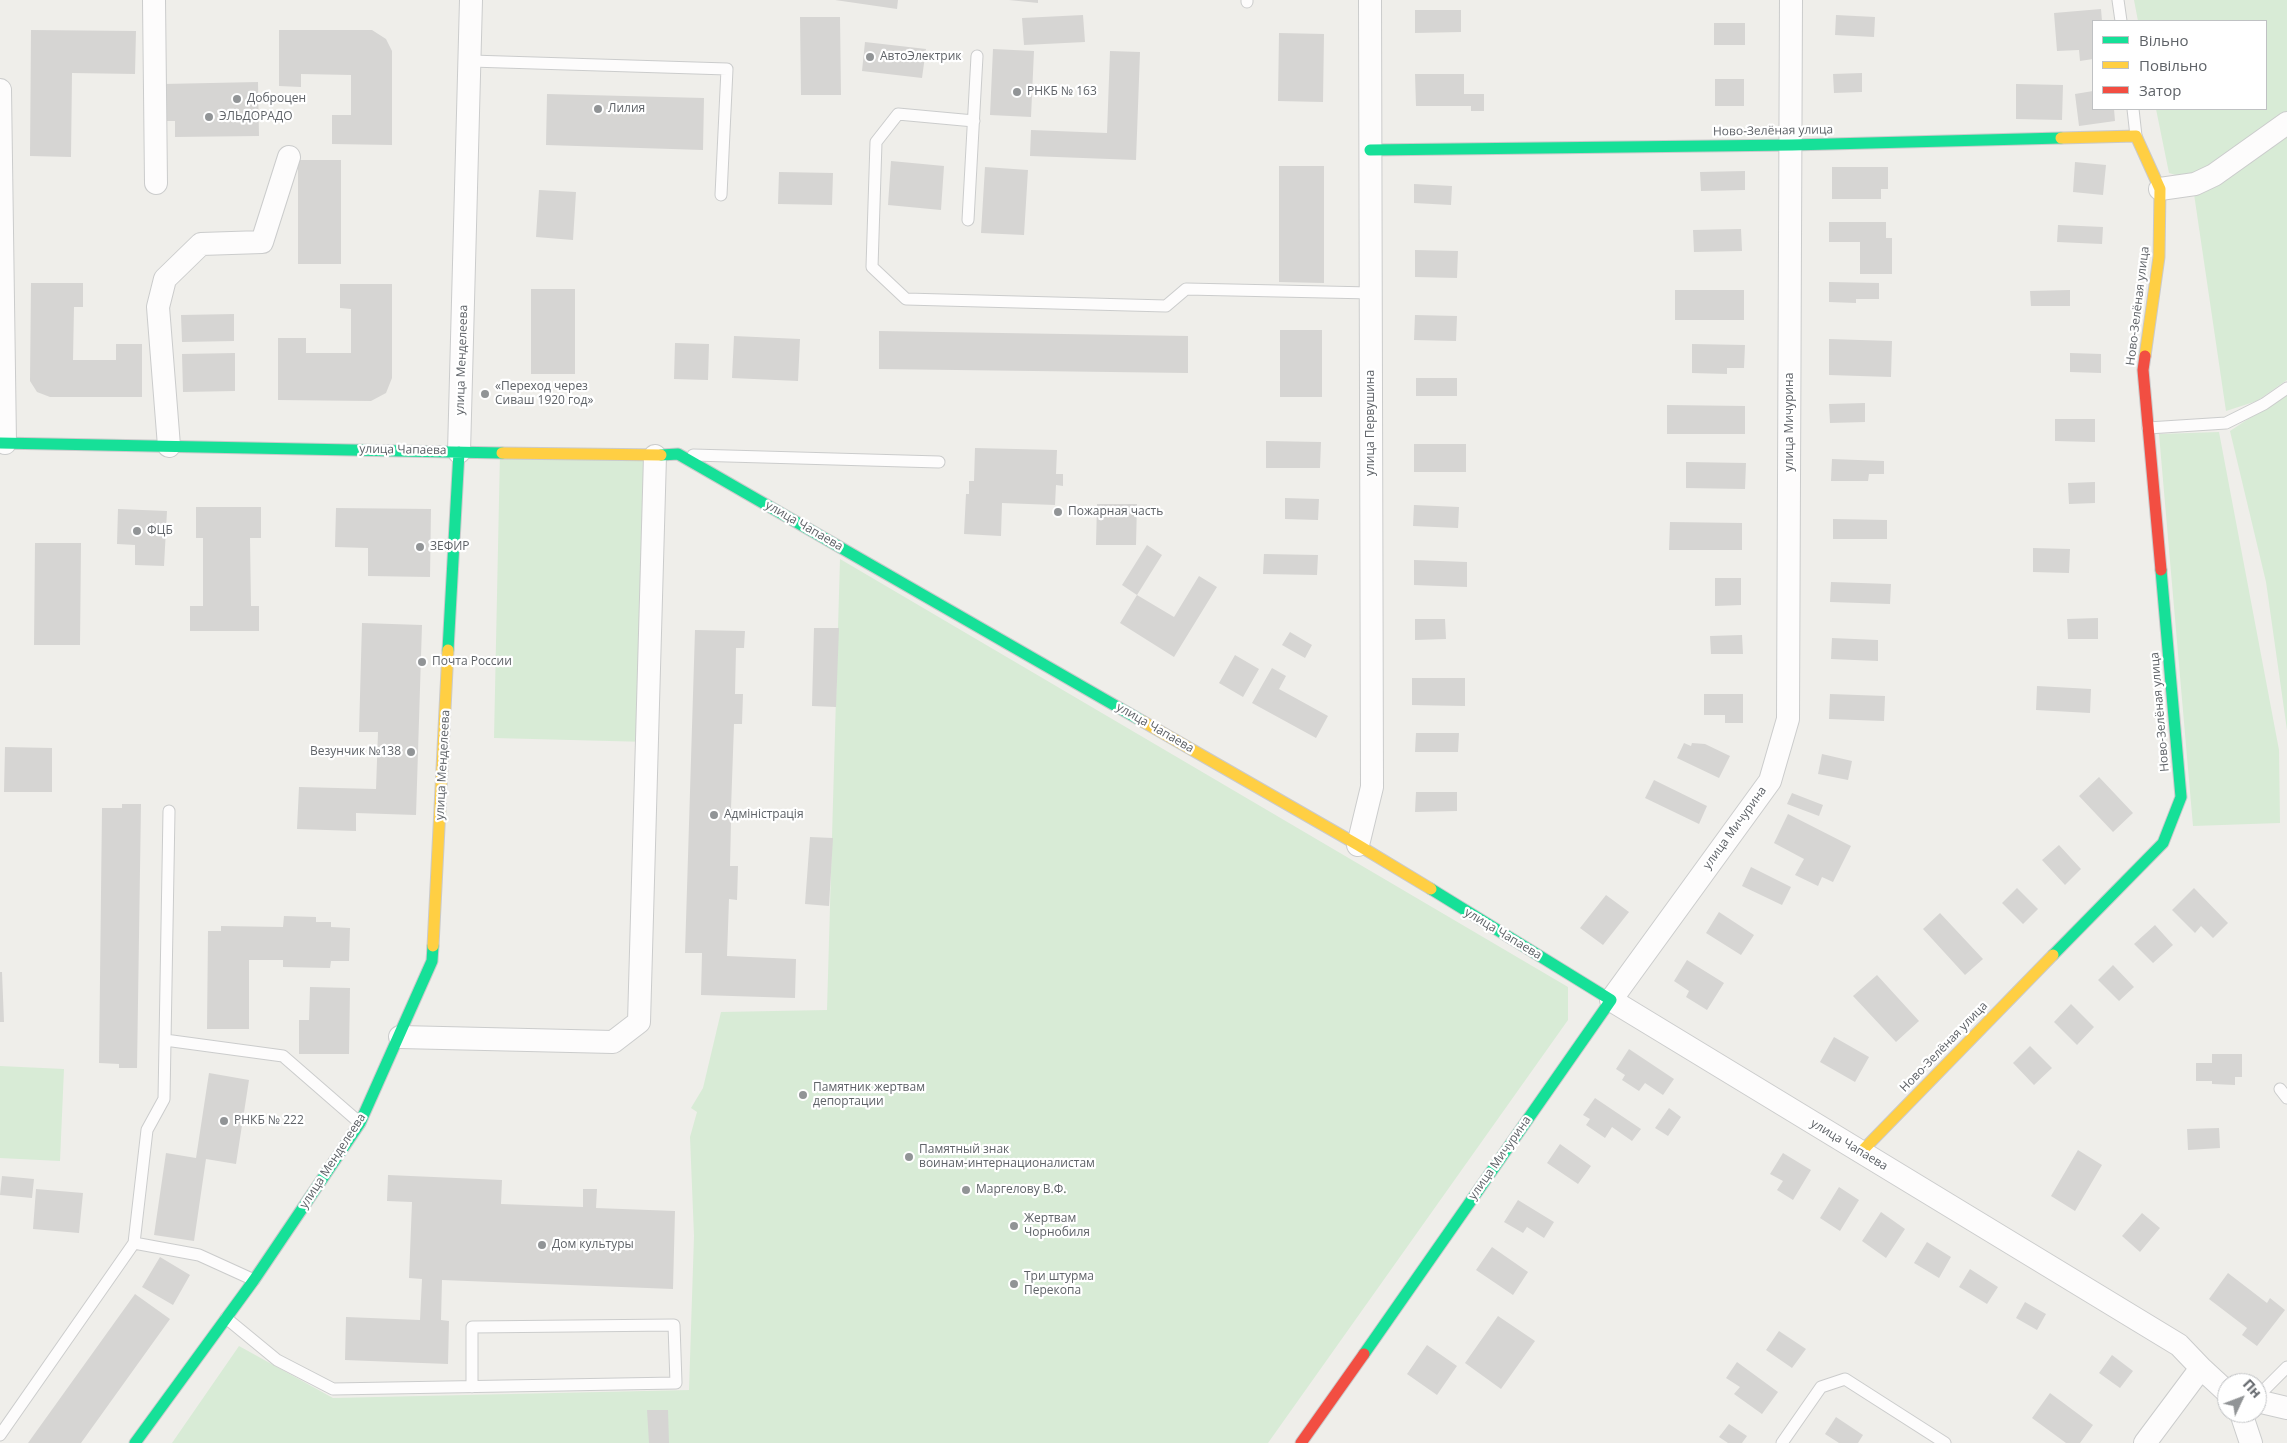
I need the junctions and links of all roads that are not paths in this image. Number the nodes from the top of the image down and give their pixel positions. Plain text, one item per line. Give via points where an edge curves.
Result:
1 (154, 0) edge
2 (471, 0) edge
3 (1370, 0) edge
4 (1791, 0) edge
5 (2118, 0) edge
6 (2120, 20) edge
7 (977, 56) dead end
8 (471, 61) junction
9 (0, 90) edge
10 (2133, 110) edge
11 (974, 121) junction
12 (2287, 122) edge
13 (2136, 136) junction
14 (1792, 145) junction
15 (1370, 150) junction
16 (289, 157) dead end
17 (156, 184) dead end
18 (2160, 190) junction
19 (722, 195) dead end
20 (968, 220) dead end
21 (1371, 293) junction
22 (2287, 388) edge
23 (2148, 428) junction
24 (2, 443) edge
25 (169, 446) junction
26 (460, 452) junction
27 (678, 454) junction
28 (655, 456) junction
29 (939, 462) dead end
30 (169, 811) dead end
31 (1358, 845) junction
32 (1611, 1000) junction
33 (400, 1037) junction
34 (165, 1040) junction
35 (360, 1123) junction
36 (1861, 1152) junction
37 (134, 1243) junction
38 (254, 1280) junction
39 (226, 1318) junction
40 (2287, 1367) edge
41 (2201, 1368) junction
42 (2217, 1383) edge
43 (472, 1387) junction
44 (2267, 1387) edge
45 (2267, 1403) edge
46 (2287, 1408) edge
47 (2244, 1423) edge
48 (0, 1435) edge
49 (135, 1443) edge
50 (1301, 1443) edge
51 (1782, 1443) edge
52 (1945, 1443) edge
53 (2145, 1443) edge
54 (2251, 1443) edge

1 - 17 street
2 - 8 street, улица Менделеева
3 - 15 street, улица Первушина
4 - 14 street, улица Мичурина
5 - 6 lane
7 - 11 lane
8 - 19 lane via 727,69
8 - 26 street, улица Менделеева
9 - 24 street
10 - 13 lane
11 - 20 lane
11 - 21 lane via 898,114 876,142 872,267 906,299 1166,306 1186,289
12 - 18 street via 2214,176 2195,184
13 - 14 main road, Ново-Зелёная улица
13 - 18 main road, Ново-Зелёная улица
14 - 15 main road, Ново-Зелёная улица
14 - 32 street, улица Мичурина via 1788,718 1770,780
15 - 21 street, улица Первушина
16 - 25 street via 262,242 201,244 165,279 158,306
18 - 23 main road, Ново-Зелёная улица via 2160,257 2143,370
21 - 31 street, улица Первушина via 1372,787
22 - 23 lane via 2264,404 2226,422
23 - 36 main road, Ново-Зелёная улица via 2181,797 2163,844
24 - 25 main road, улица Чапаева
25 - 26 main road, улица Чапаева
26 - 28 main road, улица Чапаева
26 - 33 main road, улица Менделеева via 432,961
27 - 28 main road, улица Чапаева
27 - 29 lane
27 - 31 main road, улица Чапаева
28 - 33 street via 639,1022 613,1042
30 - 34 lane
31 - 32 main road, улица Чапаева
32 - 36 street, улица Чапаева
32 - 50 main road, улица Мичурина
33 - 35 main road, улица Менделеева
34 - 35 lane via 283,1056
34 - 37 lane via 164,1099 147,1130
35 - 38 main road, улица Менделеева
36 - 41 street, улица Чапаева via 2179,1345
37 - 38 lane via 199,1255
37 - 48 lane
38 - 39 main road, улица Менделеева
39 - 43 lane via 277,1360 333,1389
39 - 49 main road, улица Менделеева
40 - 44 lane
41 - 42 street, улица Чапаева
41 - 53 street
43 - 43 lane via 676,1384 674,1325 472,1327
45 - 46 street
47 - 54 street
51 - 52 lane via 1821,1387 1845,1379

